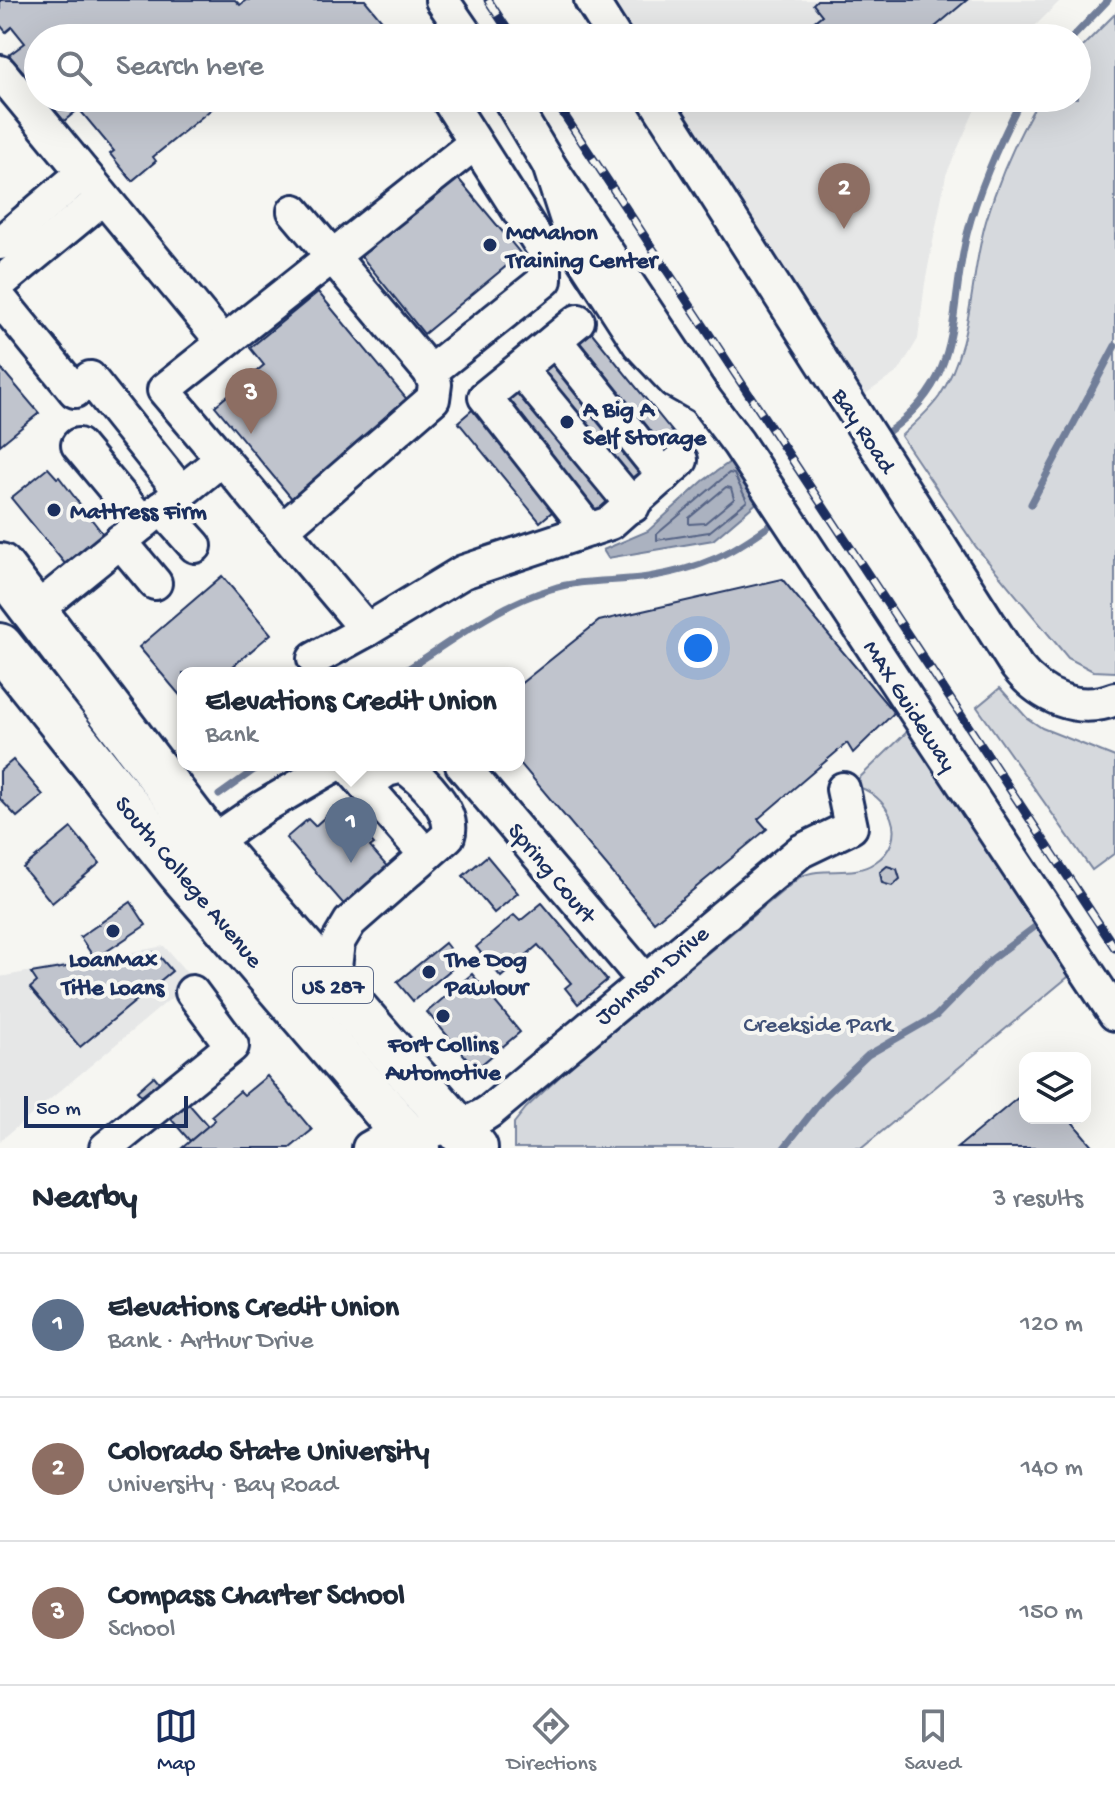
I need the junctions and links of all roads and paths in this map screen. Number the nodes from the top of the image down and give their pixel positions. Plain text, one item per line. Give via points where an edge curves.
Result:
1 (442, 0) edge
2 (591, 0) edge
3 (458, 24) edge
4 (606, 24) edge
5 (0, 72) edge
6 (24, 101) edge
7 (33, 112) edge
8 (456, 112) edge
9 (517, 112) edge
10 (663, 112) edge
11 (475, 143) junction
12 (93, 186) junction
13 (294, 211) dead end
14 (0, 243) edge
15 (330, 255) junction
16 (0, 283) edge
17 (0, 299) edge
18 (223, 342) junction
19 (520, 369) junction
20 (430, 372) junction
21 (78, 445) dead end
22 (222, 459) junction
23 (633, 506) junction
24 (151, 516) junction
25 (282, 530) junction
26 (589, 530) junction
27 (195, 546) dead end
28 (0, 566) edge
29 (155, 583) dead end
30 (36, 610) junction
31 (367, 630) junction
32 (0, 646) edge
33 (314, 659) dead end
34 (1115, 699) edge
35 (326, 771) edge
36 (409, 771) edge
37 (467, 771) edge
38 (356, 775) edge
39 (843, 789) dead end
40 (194, 855) junction
41 (426, 855) junction
42 (644, 980) junction
43 (333, 985) junction
44 (192, 992) dead end
45 (1115, 1014) edge
46 (466, 1137) edge
47 (397, 1143) edge
48 (106, 1148) edge

1 - 3 street
2 - 4 street
5 - 6 street
7 - 12 street
8 - 11 street
9 - 45 street, MAX Guideway
10 - 34 street, Bay Road via 1030,682 1055,699 1087,706
11 - 15 street
11 - 20 street via 545,252 545,280
12 - 14 street
12 - 16 street
12 - 18 street
13 - 15 street
15 - 18 street
15 - 20 street
17 - 24 street via 82,384
18 - 22 street via 164,390
19 - 23 street
19 - 23 street via 566,331 673,468
19 - 26 street via 485,397
20 - 25 street via 433,399
21 - 24 street
22 - 24 street
22 - 25 street
23 - 26 street
24 - 27 street
24 - 29 street
24 - 30 street
25 - 31 street
26 - 31 street via 463,572
28 - 30 highway, South College Avenue / US 287
30 - 40 highway, South College Avenue / US 287
31 - 33 street
32 - 40 highway, South College Avenue / US 287
35 - 40 street
36 - 41 street via 450,818 448,836
37 - 42 street, Spring Court
38 - 41 street
39 - 42 street, Johnson Drive via 851,827 801,851
40 - 43 highway, South College Avenue / US 287
40 - 47 highway, South College Avenue / US 287
41 - 43 street via 350,922 338,942
42 - 46 street, Johnson Drive
43 - 46 highway, South College Avenue / US 287
44 - 48 street via 232,1046
46 - 47 street, Johnson Drive

